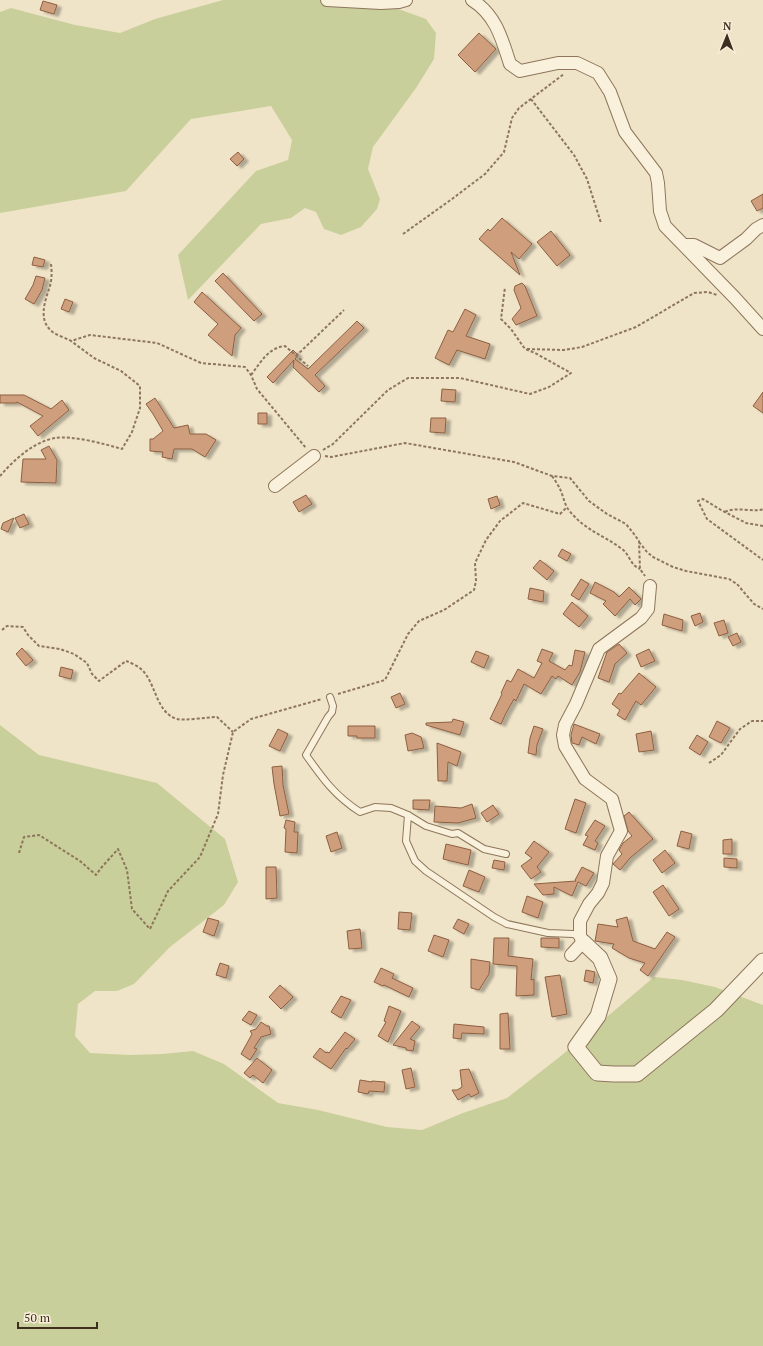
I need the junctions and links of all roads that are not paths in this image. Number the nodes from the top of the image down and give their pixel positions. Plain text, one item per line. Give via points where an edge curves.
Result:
1 (327, 0) edge
2 (406, 0) edge
3 (472, 0) edge
4 (763, 225) edge
5 (685, 245) junction
6 (763, 329) edge
7 (314, 456) road end
8 (275, 486) dead end
9 (650, 586) road end
10 (330, 697) road end
11 (408, 815) junction
12 (506, 854) dead end
13 (582, 939) junction
14 (571, 955) dead end
15 (763, 961) edge

1 - 2 street
3 - 5 street via 490,15 502,36 510,64 520,71 558,63 577,63 598,73 610,92 625,132 656,173 660,211 665,226
4 - 5 street via 720,258 694,245
5 - 6 street
7 - 8 street
9 - 13 street via 648,609 641,618 599,649 563,735 565,746 585,779 612,799 621,831 607,856 603,883 598,894 580,921
10 - 11 lane via 332,712 306,755 326,783 346,803 360,812 375,808 391,808
11 - 12 lane via 426,826 452,834 458,833 484,849
11 - 13 lane via 406,841 415,861 426,871 508,924 548,933 573,934
13 - 14 street
13 - 15 street via 600,958 609,978 598,1016 576,1047 597,1073 637,1074 716,1010

